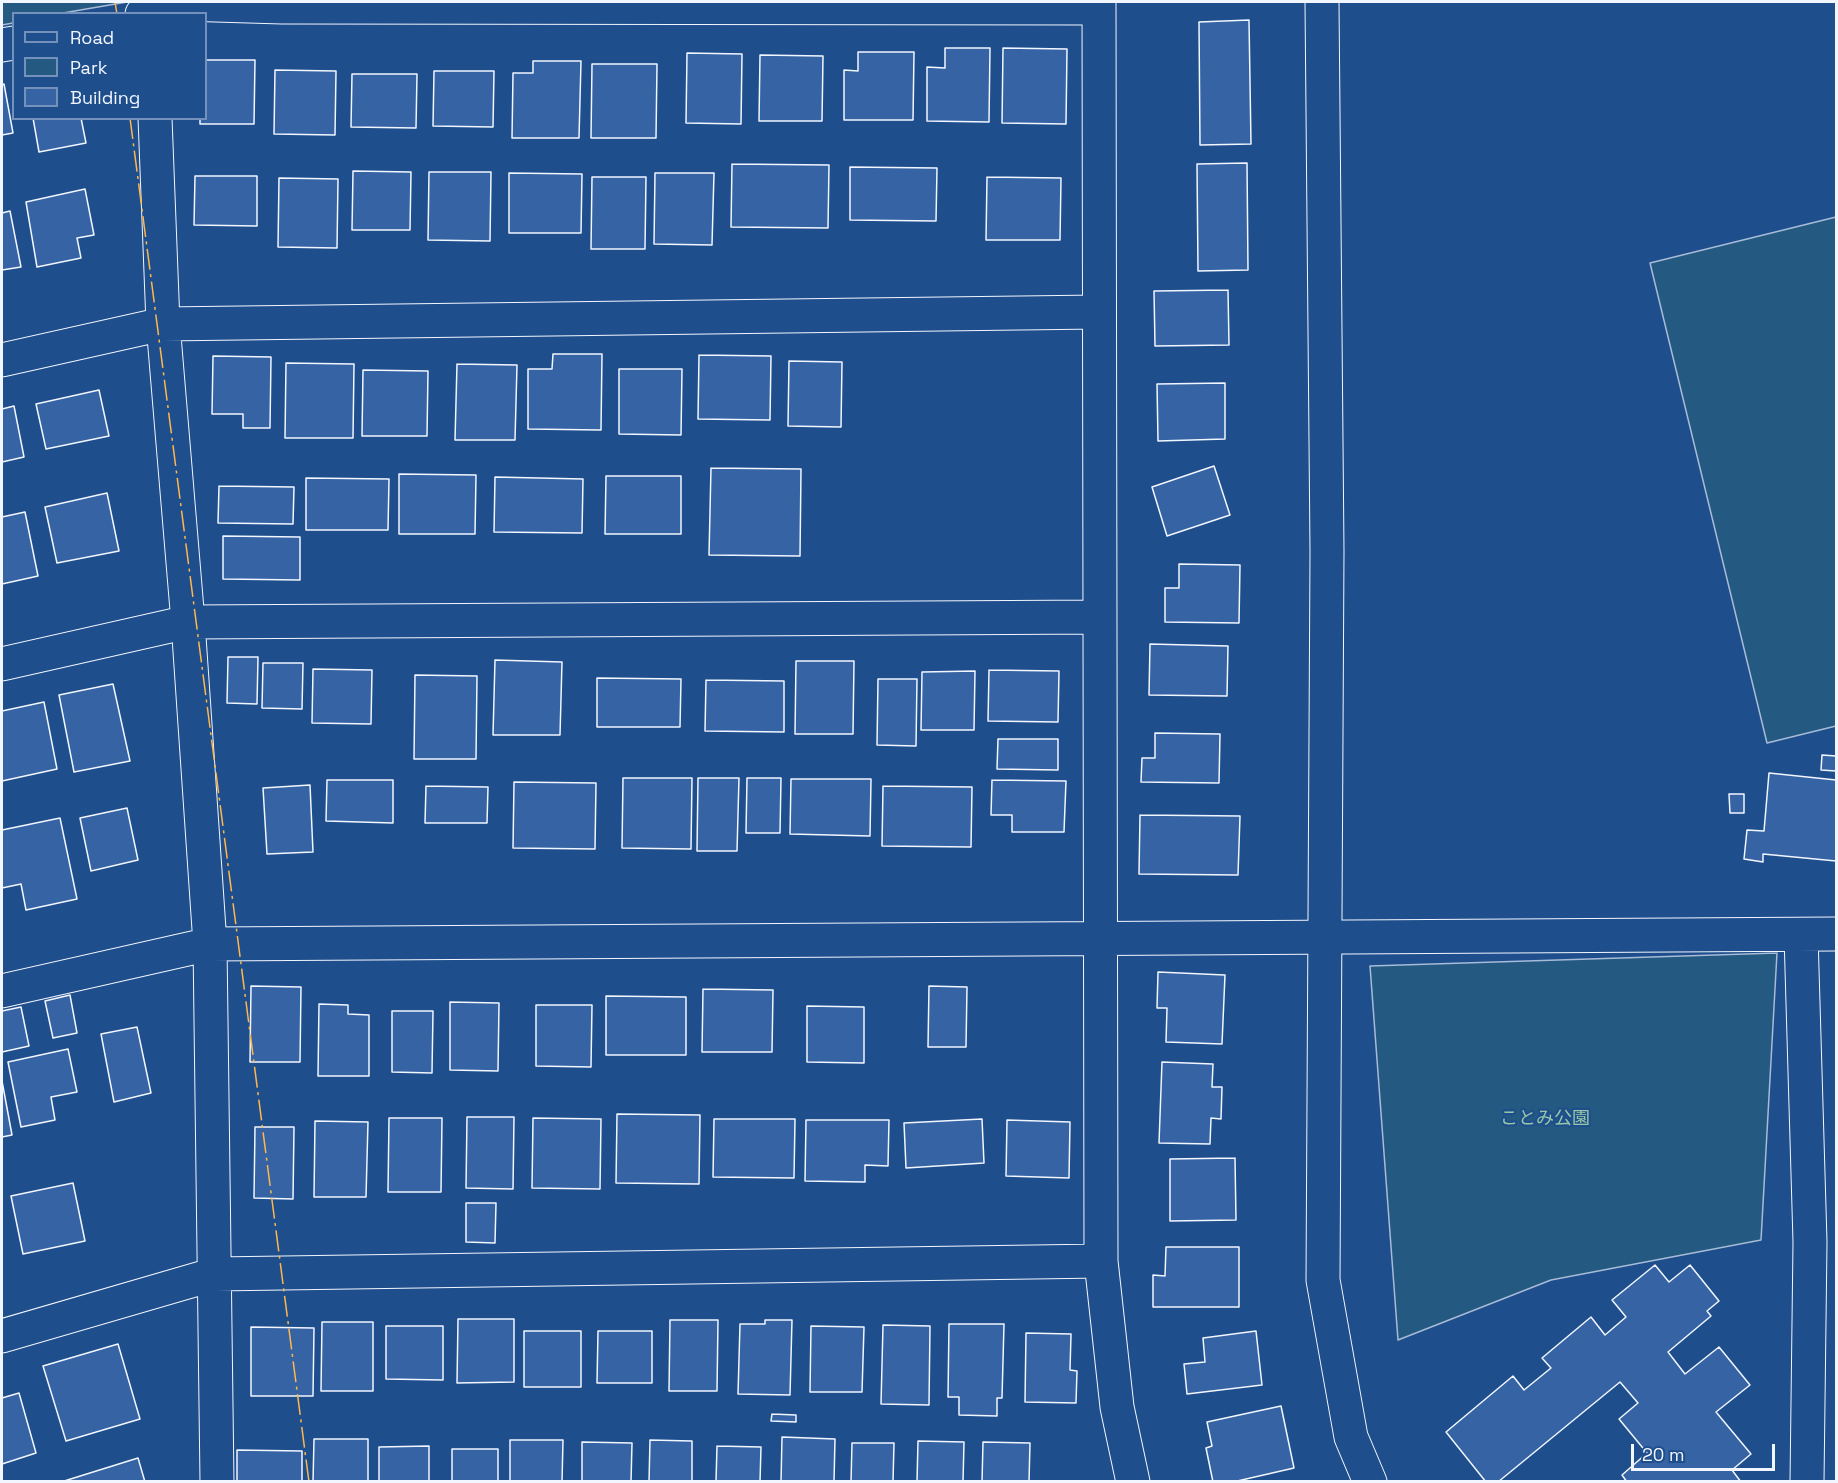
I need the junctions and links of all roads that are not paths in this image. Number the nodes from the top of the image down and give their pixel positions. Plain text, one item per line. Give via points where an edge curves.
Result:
1 (1322, 2) edge
2 (1099, 5) edge
3 (182, 6) edge
4 (152, 12) edge
5 (155, 120) edge
6 (1098, 312) junction
7 (163, 324) junction
8 (2, 360) edge
9 (1100, 617) junction
10 (188, 621) junction
11 (2, 664) edge
12 (1801, 934) junction
13 (1836, 934) edge
14 (1324, 937) junction
15 (1101, 939) junction
16 (210, 944) junction
17 (2, 991) edge
18 (1823, 1242) edge
19 (1101, 1261) junction
20 (214, 1275) junction
21 (2, 1336) edge
22 (216, 1482) edge
23 (1133, 1482) edge
24 (1370, 1482) edge
25 (1807, 1482) edge

1 - 14 street via 1327,551
2 - 3 street
2 - 6 street
3 - 4 street
5 - 7 street
6 - 7 street
6 - 9 street
7 - 8 street
7 - 10 street
9 - 10 street
9 - 15 street
10 - 11 street
10 - 16 street
12 - 13 street
12 - 14 street
12 - 18 street
14 - 15 street
14 - 24 street via 1323,1280 1351,1437
15 - 16 street
15 - 19 street
16 - 17 street
16 - 20 street
18 - 25 street
19 - 20 street
19 - 23 street via 1117,1407
20 - 21 street
20 - 22 street

